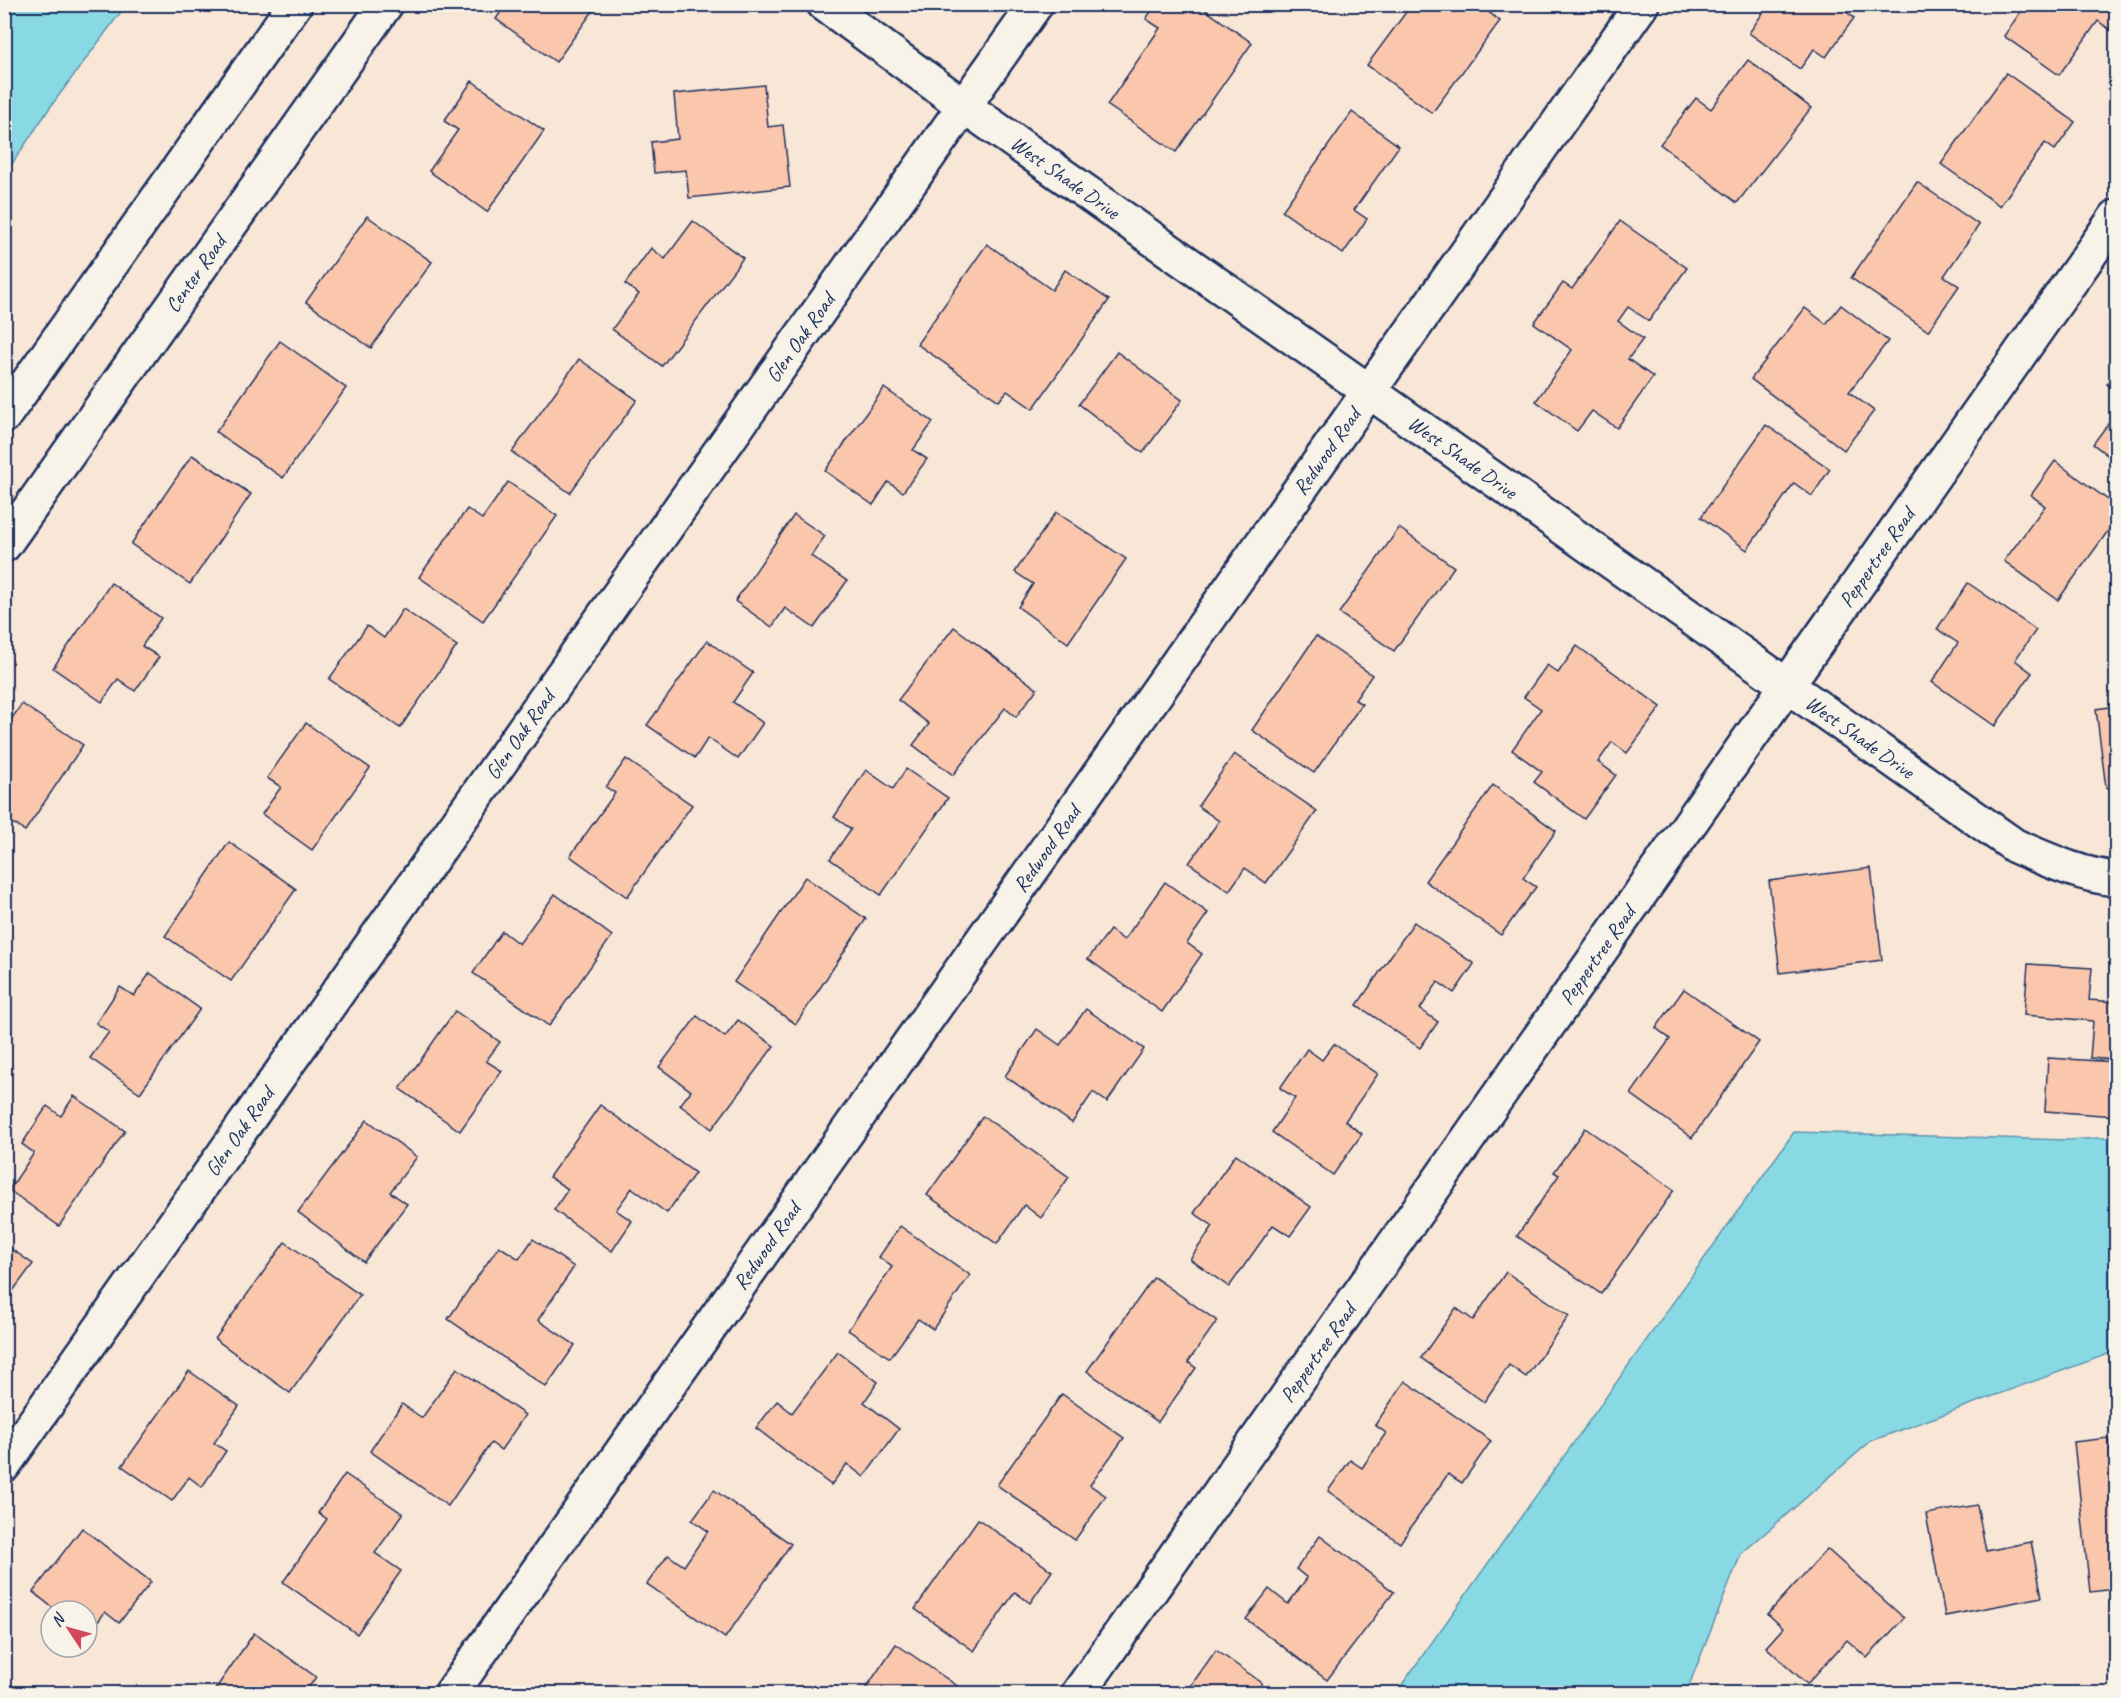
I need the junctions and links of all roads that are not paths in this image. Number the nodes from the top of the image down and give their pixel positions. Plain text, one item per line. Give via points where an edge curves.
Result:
1 (295, 4) edge
2 (386, 4) edge
3 (824, 4) edge
4 (1036, 4) edge
5 (1642, 4) edge
6 (964, 106) junction
7 (2116, 217) edge
8 (1369, 392) junction
9 (4, 416) edge
10 (4, 546) edge
11 (1786, 684) junction
12 (2116, 879) edge
13 (4, 1465) edge
14 (451, 1694) edge
15 (1078, 1694) edge

1 - 9 street
2 - 10 street, Center Road
3 - 6 street, West Shade Drive
4 - 6 street, Glen Oak Road
5 - 8 street, Redwood Road
6 - 8 street, West Shade Drive
6 - 13 street, Glen Oak Road
7 - 11 street, Peppertree Road
8 - 11 street, West Shade Drive
8 - 14 street, Redwood Road
11 - 12 street, West Shade Drive via 2015,846 2062,867
11 - 15 street, Peppertree Road

